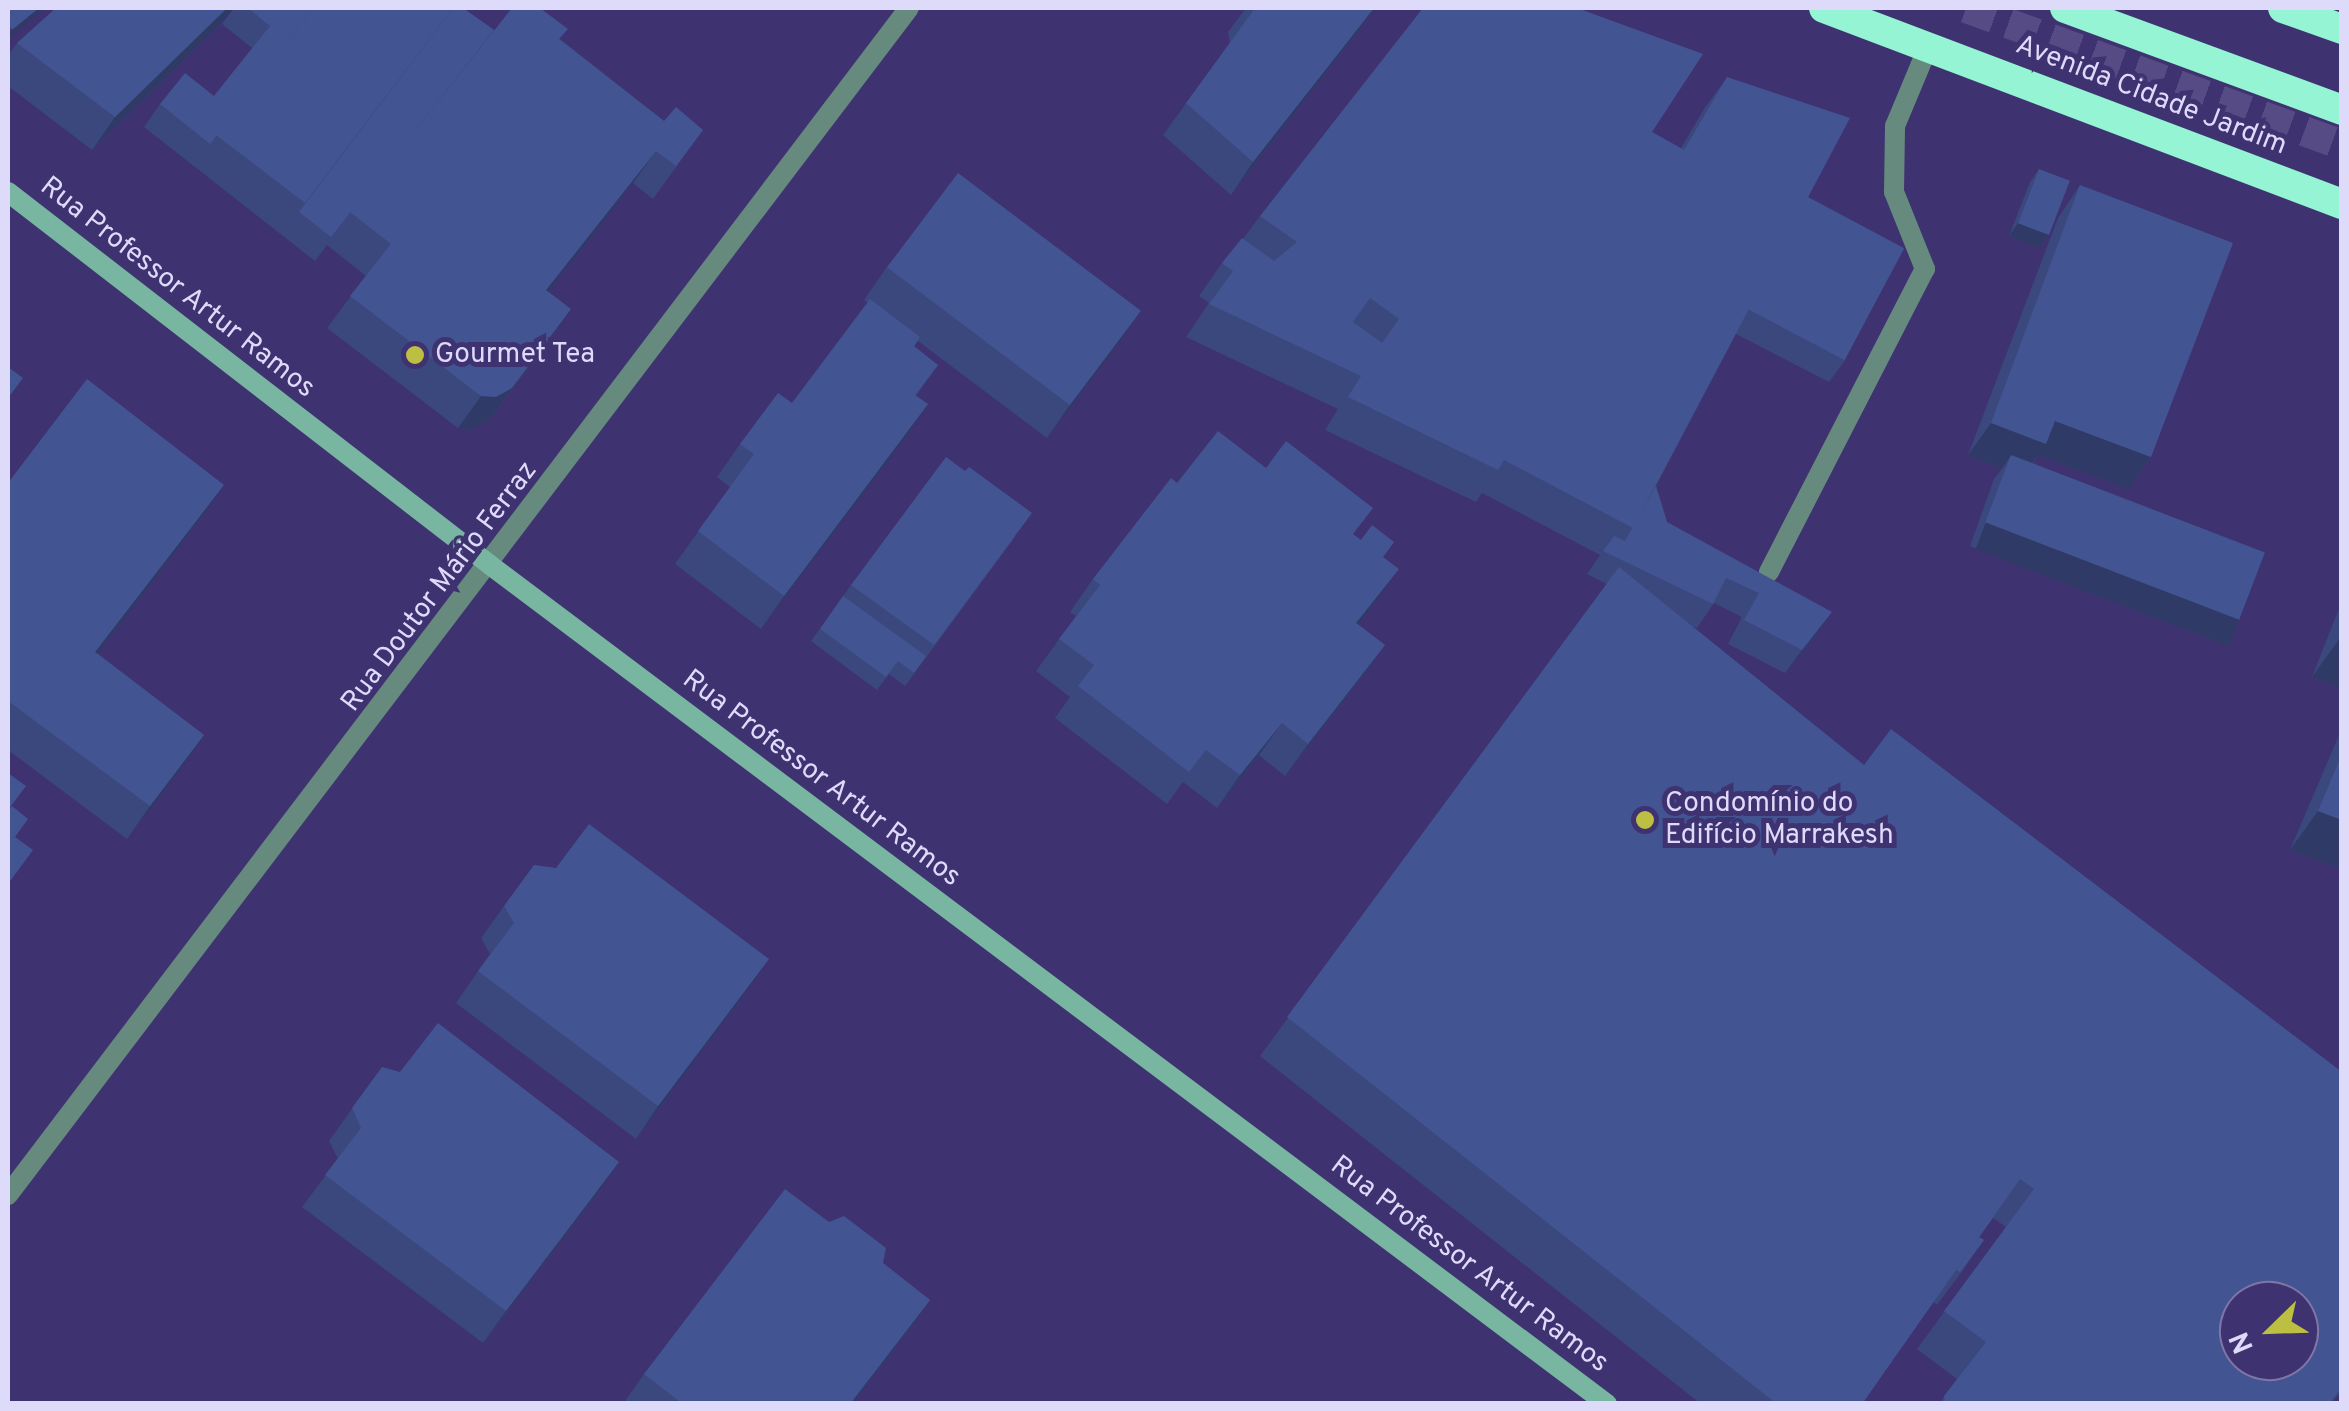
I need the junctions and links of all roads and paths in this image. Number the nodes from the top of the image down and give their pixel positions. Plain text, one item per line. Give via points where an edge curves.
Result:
1 (910, 8) edge
2 (1824, 8) edge
3 (2065, 8) edge
4 (2283, 8) edge
5 (2342, 29) edge
6 (1928, 47) junction
7 (2342, 110) edge
8 (8, 192) edge
9 (2342, 204) edge
10 (490, 565) junction
11 (1770, 572) dead end
12 (8, 1195) edge
13 (1607, 1404) edge

1 - 10 street, Rua Doutor Mário Ferraz
2 - 6 highway, Avenida Cidade Jardim
3 - 7 highway
4 - 5 highway
6 - 9 highway, Avenida Cidade Jardim
6 - 11 street via 1894,142 1894,192 1925,269
8 - 10 street, Rua Professor Artur Ramos
10 - 12 street, Rua Doutor Mário Ferraz
10 - 13 street, Rua Professor Artur Ramos

